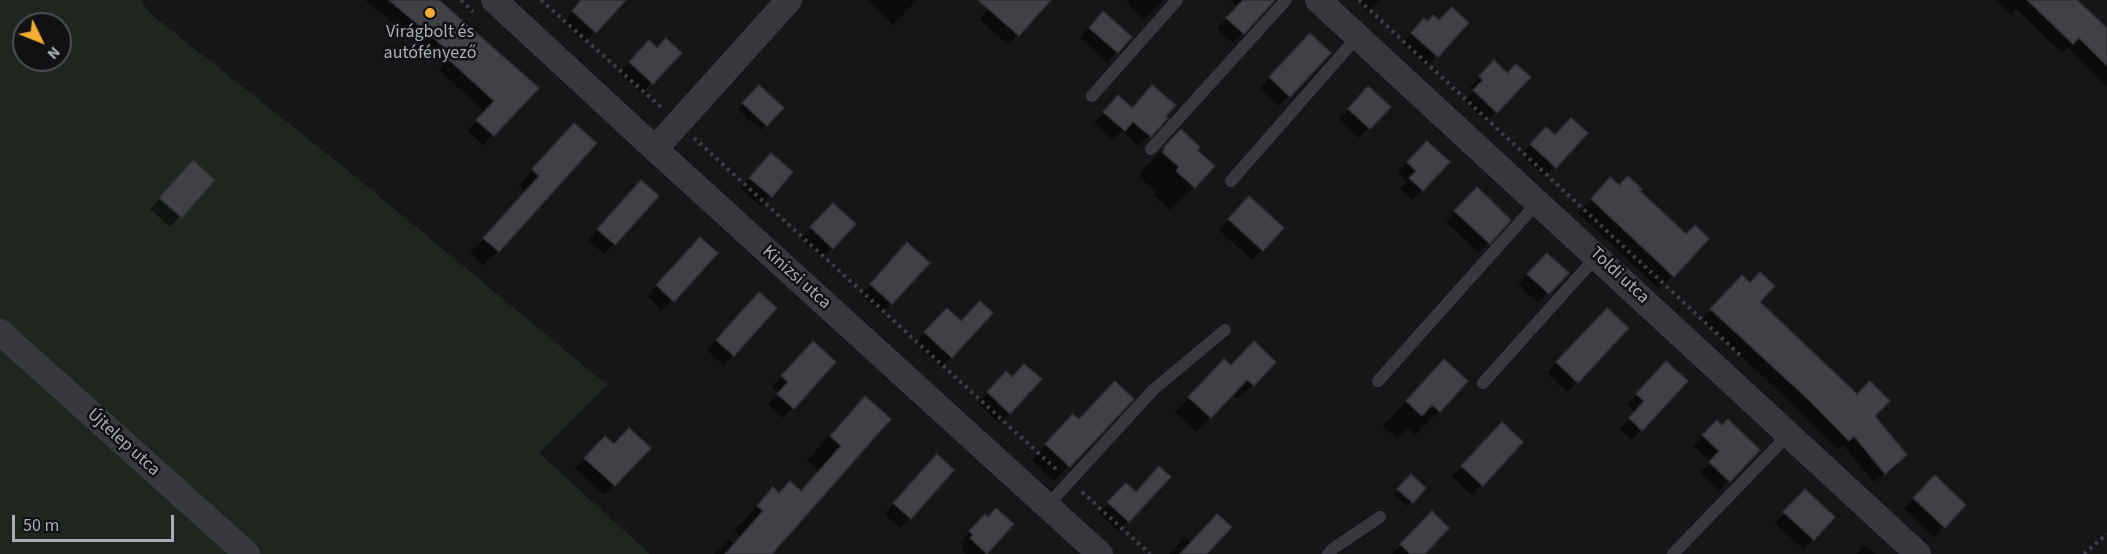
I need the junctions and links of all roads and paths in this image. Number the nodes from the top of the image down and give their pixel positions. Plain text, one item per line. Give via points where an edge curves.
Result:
1 (494, 0) edge
2 (541, 0) edge
3 (789, 0) edge
4 (1177, 0) edge
5 (1286, 0) edge
6 (1318, 0) edge
7 (1359, 0) edge
8 (1358, 36) junction
9 (1092, 96) dead end
10 (678, 123) junction
11 (1151, 148) dead end
12 (655, 149) junction
13 (1231, 181) dead end
14 (1538, 202) junction
15 (1597, 256) junction
16 (1225, 330) dead end
17 (0, 332) edge
18 (1744, 358) dead end
19 (1378, 381) dead end
20 (1483, 383) dead end
21 (1789, 434) junction
22 (1070, 481) junction
23 (1047, 506) junction
24 (1380, 517) dead end
25 (2107, 534) edge
26 (247, 554) edge
27 (1100, 554) edge
28 (1150, 554) edge
29 (1328, 554) edge
30 (1673, 554) edge
31 (1918, 554) edge
32 (2084, 554) edge

1 - 12 street, Kinizsi utca
2 - 10 path
3 - 10 street
4 - 9 lane
5 - 11 lane
6 - 8 street, Toldi utca
7 - 18 path
8 - 13 lane
8 - 14 street, Toldi utca
10 - 12 street
10 - 22 path
12 - 23 street, Kinizsi utca
14 - 15 street, Toldi utca
14 - 19 lane
15 - 20 lane
15 - 21 street, Toldi utca
16 - 22 lane via 1153,390
17 - 26 street, Újtelep utca
21 - 30 lane
21 - 31 street, Toldi utca
22 - 23 lane
22 - 28 path
23 - 27 street, Kinizsi utca
24 - 29 lane
25 - 32 path

